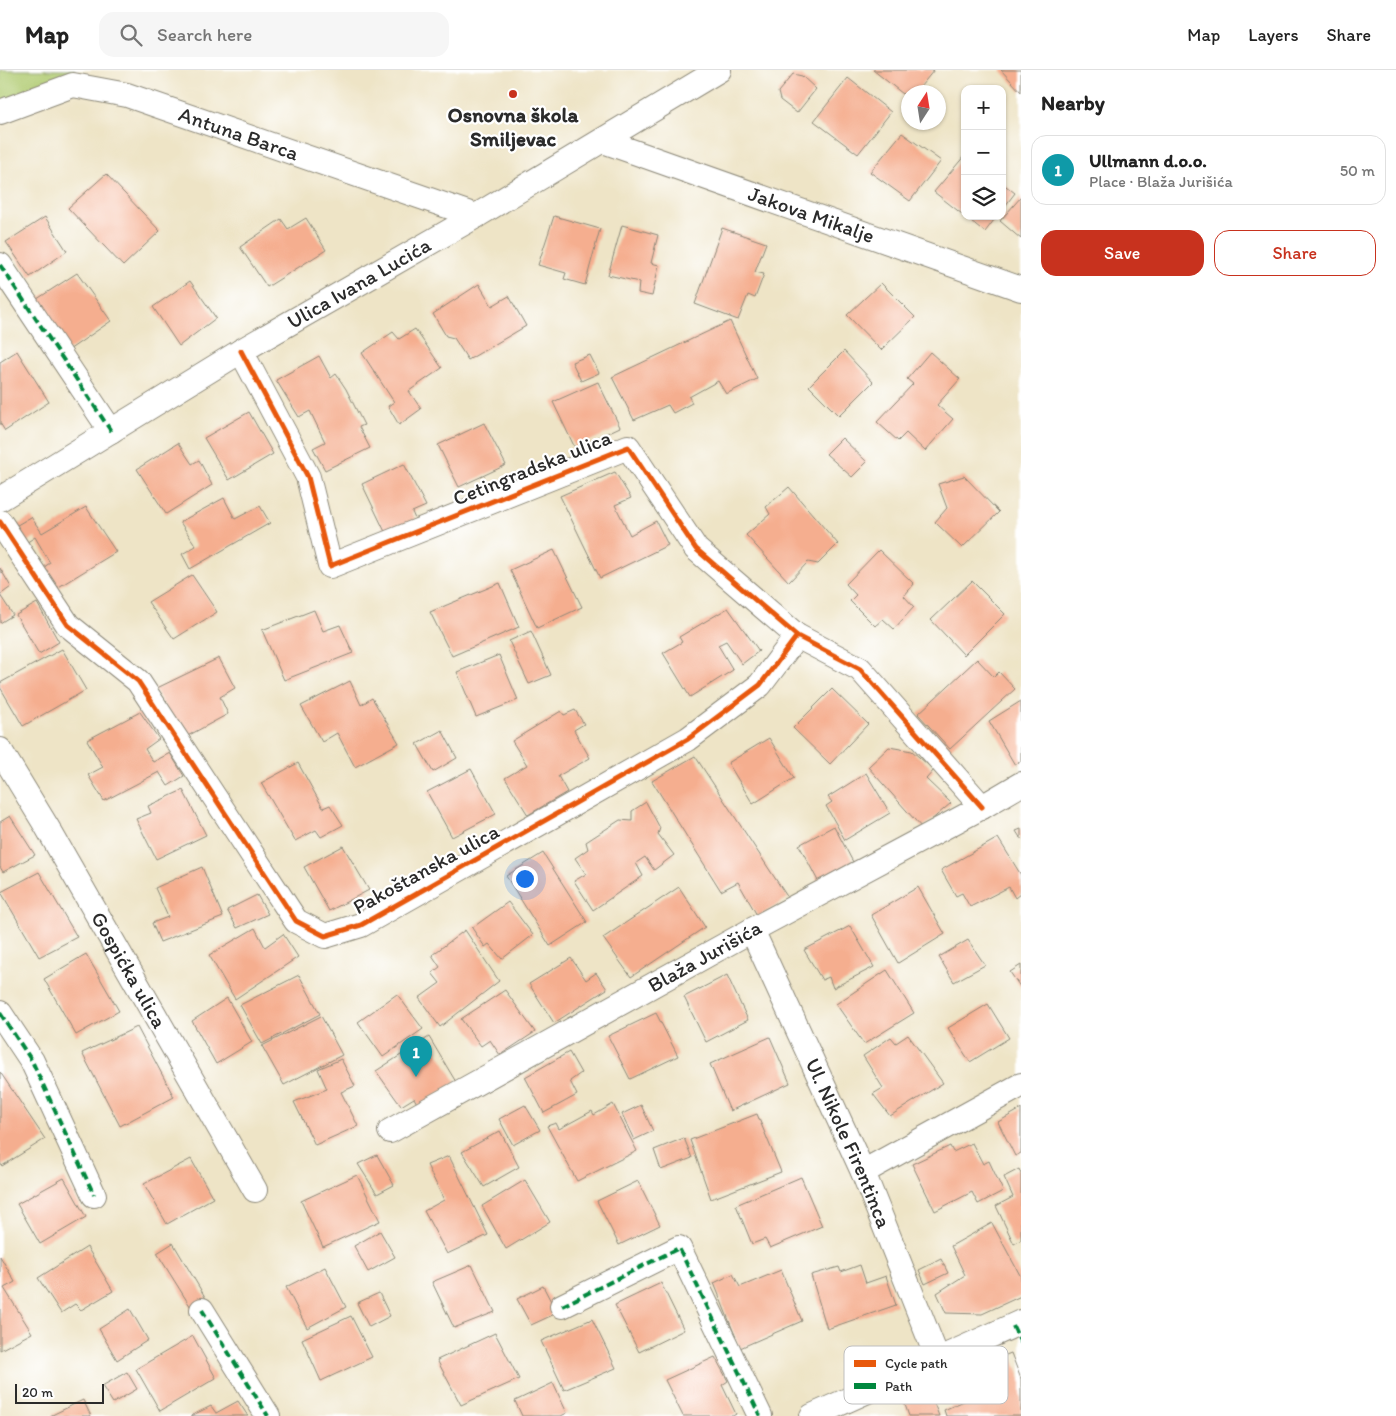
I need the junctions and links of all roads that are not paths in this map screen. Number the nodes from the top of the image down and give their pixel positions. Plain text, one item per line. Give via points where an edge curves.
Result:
1 (719, 70) edge
2 (0, 112) edge
3 (603, 141) junction
4 (476, 216) junction
5 (0, 265) edge
6 (1021, 289) edge
7 (241, 351) junction
8 (111, 431) junction
9 (0, 499) edge
10 (0, 522) edge
11 (797, 636) junction
12 (0, 750) edge
13 (1021, 784) edge
14 (982, 807) junction
15 (752, 930) junction
16 (0, 1013) edge
17 (1021, 1085) edge
18 (390, 1132) dead end
19 (863, 1172) junction
20 (255, 1190) dead end
21 (94, 1195) dead end
22 (562, 1306) dead end
23 (202, 1310) dead end
24 (1018, 1330) edge
25 (932, 1346) edge
26 (975, 1346) edge
27 (844, 1402) edge
28 (268, 1416) edge
29 (760, 1416) edge
30 (812, 1416) edge

1 - 3 street, Ulica Ivana Lucića
2 - 4 street, Antuna Barca via 72,85 127,95
3 - 4 street, Ulica Ivana Lucića
3 - 6 street, Jakova Mikalje
4 - 7 street, Ulica Ivana Lucića
5 - 8 street
7 - 8 street, Ulica Ivana Lucića
7 - 11 street, Cetingradska ulica via 308,477 330,566 628,447 696,549
8 - 9 street, Ulica Ivana Lucića
10 - 11 street, Pakoštanska ulica via 68,625 138,680 296,921 325,936 361,925 688,739 760,685
11 - 14 street, Cetingradska ulica via 860,668
12 - 20 street, Gospićka ulica
13 - 14 street, Blaža Jurišića
14 - 15 street, Blaža Jurišića
15 - 18 street, Blaža Jurišića
15 - 19 street, Ul. Nikole Firentinca
16 - 21 street via 32,1061
17 - 19 street
19 - 25 street, Ul. Nikole Firentinca
22 - 29 street via 678,1248
23 - 28 street
24 - 26 street
27 - 30 street

